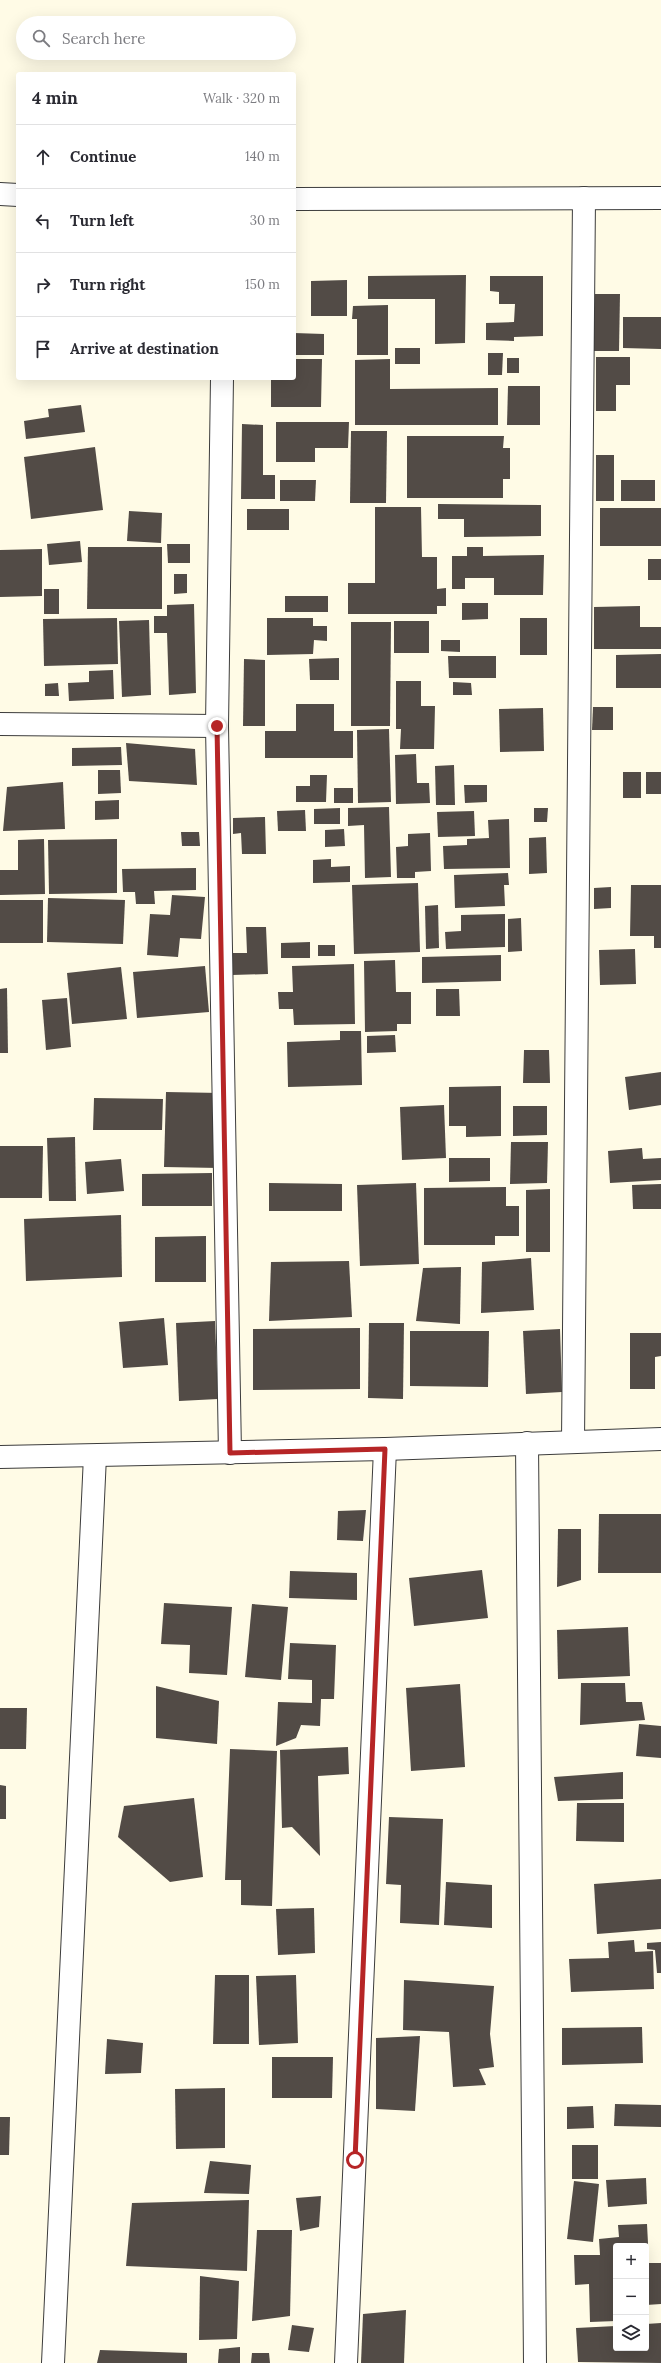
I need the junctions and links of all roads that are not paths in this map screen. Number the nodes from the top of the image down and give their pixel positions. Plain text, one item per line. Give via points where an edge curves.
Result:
1 (0, 194) edge
2 (16, 194) edge
3 (584, 198) junction
4 (661, 198) edge
5 (296, 199) edge
6 (222, 380) edge
7 (0, 724) edge
8 (217, 726) junction
9 (661, 1439) edge
10 (573, 1442) junction
11 (527, 1443) junction
12 (385, 1449) junction
13 (230, 1453) junction
14 (95, 1456) junction
15 (0, 1457) edge
16 (53, 2363) edge
17 (346, 2363) edge
18 (535, 2363) edge

1 - 2 street
3 - 4 street
3 - 5 street
3 - 10 street
6 - 8 street
7 - 8 street
8 - 13 street
9 - 10 street
10 - 11 street
11 - 12 street
11 - 18 street
12 - 13 street
12 - 17 street
13 - 14 street
14 - 15 street
14 - 16 street

